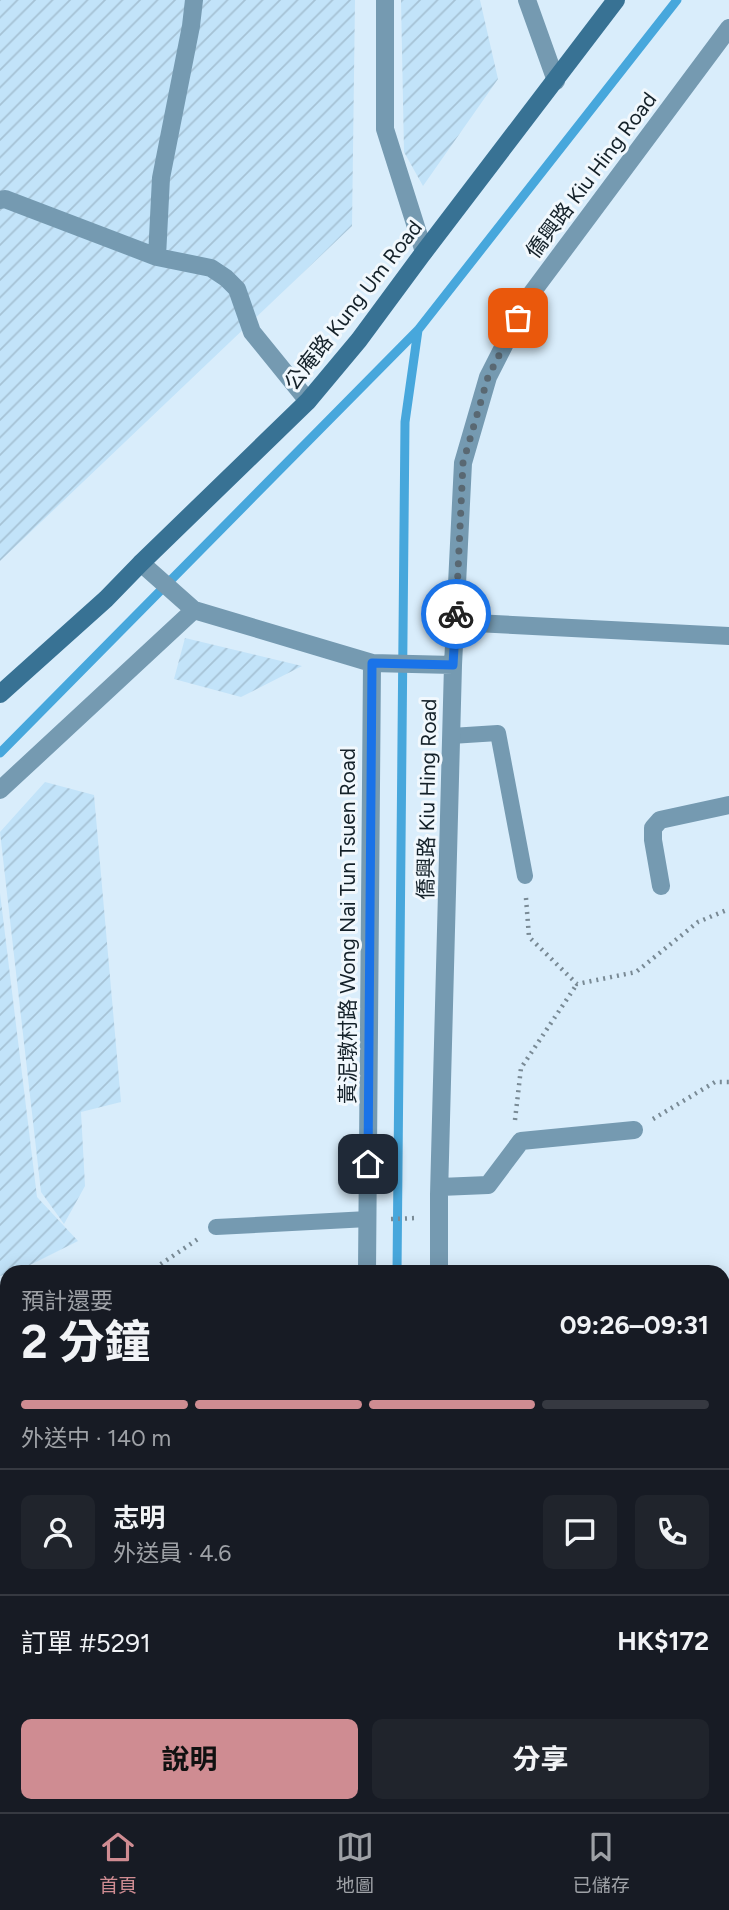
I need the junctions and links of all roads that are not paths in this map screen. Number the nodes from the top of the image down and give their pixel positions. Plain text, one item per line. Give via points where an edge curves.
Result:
1 (194, 0) edge
2 (385, 0) edge
3 (527, 0) edge
4 (616, 0) edge
5 (729, 28) edge
6 (556, 81) junction
7 (0, 200) edge
8 (424, 252) junction
9 (157, 257) junction
10 (308, 401) junction
11 (141, 562) junction
12 (194, 610) junction
13 (455, 622) junction
14 (729, 636) edge
15 (372, 663) junction
16 (453, 665) junction
17 (0, 694) edge
18 (451, 736) junction
19 (0, 790) edge
20 (729, 805) edge
21 (525, 876) road end
22 (660, 886) dead end
23 (634, 1130) road end
24 (440, 1187) junction
25 (368, 1219) junction
26 (216, 1227) road end
27 (367, 1265) edge
28 (439, 1265) edge

1 - 9 street via 161,178
2 - 8 street via 385,129
3 - 6 street
4 - 6 street, 公庵路 Kung Um Road
5 - 13 street, 僑興路 Kiu Hing Road via 528,298 488,377 463,463
6 - 8 street, 公庵路 Kung Um Road
7 - 9 street
8 - 10 street, 公庵路 Kung Um Road
9 - 10 street via 211,268 226,278 237,289 252,332
10 - 11 street, 公庵路 Kung Um Road
11 - 12 street
11 - 17 street, 公庵路 Kung Um Road
12 - 15 street
12 - 19 street
13 - 14 street
13 - 16 street, 僑興路 Kiu Hing Road
15 - 16 street
15 - 25 street, 黃泥墩村路 Wong Nai Tun Tsuen Road
16 - 18 street, 僑興路 Kiu Hing Road
18 - 21 lane via 498,733
18 - 24 street, 僑興路 Kiu Hing Road
20 - 22 street via 660,820 653,828
23 - 24 street via 521,1141 488,1185
24 - 28 street, 僑興路 Kiu Hing Road
25 - 26 lane
25 - 27 street, 黃泥墩村路 Wong Nai Tun Tsuen Road

